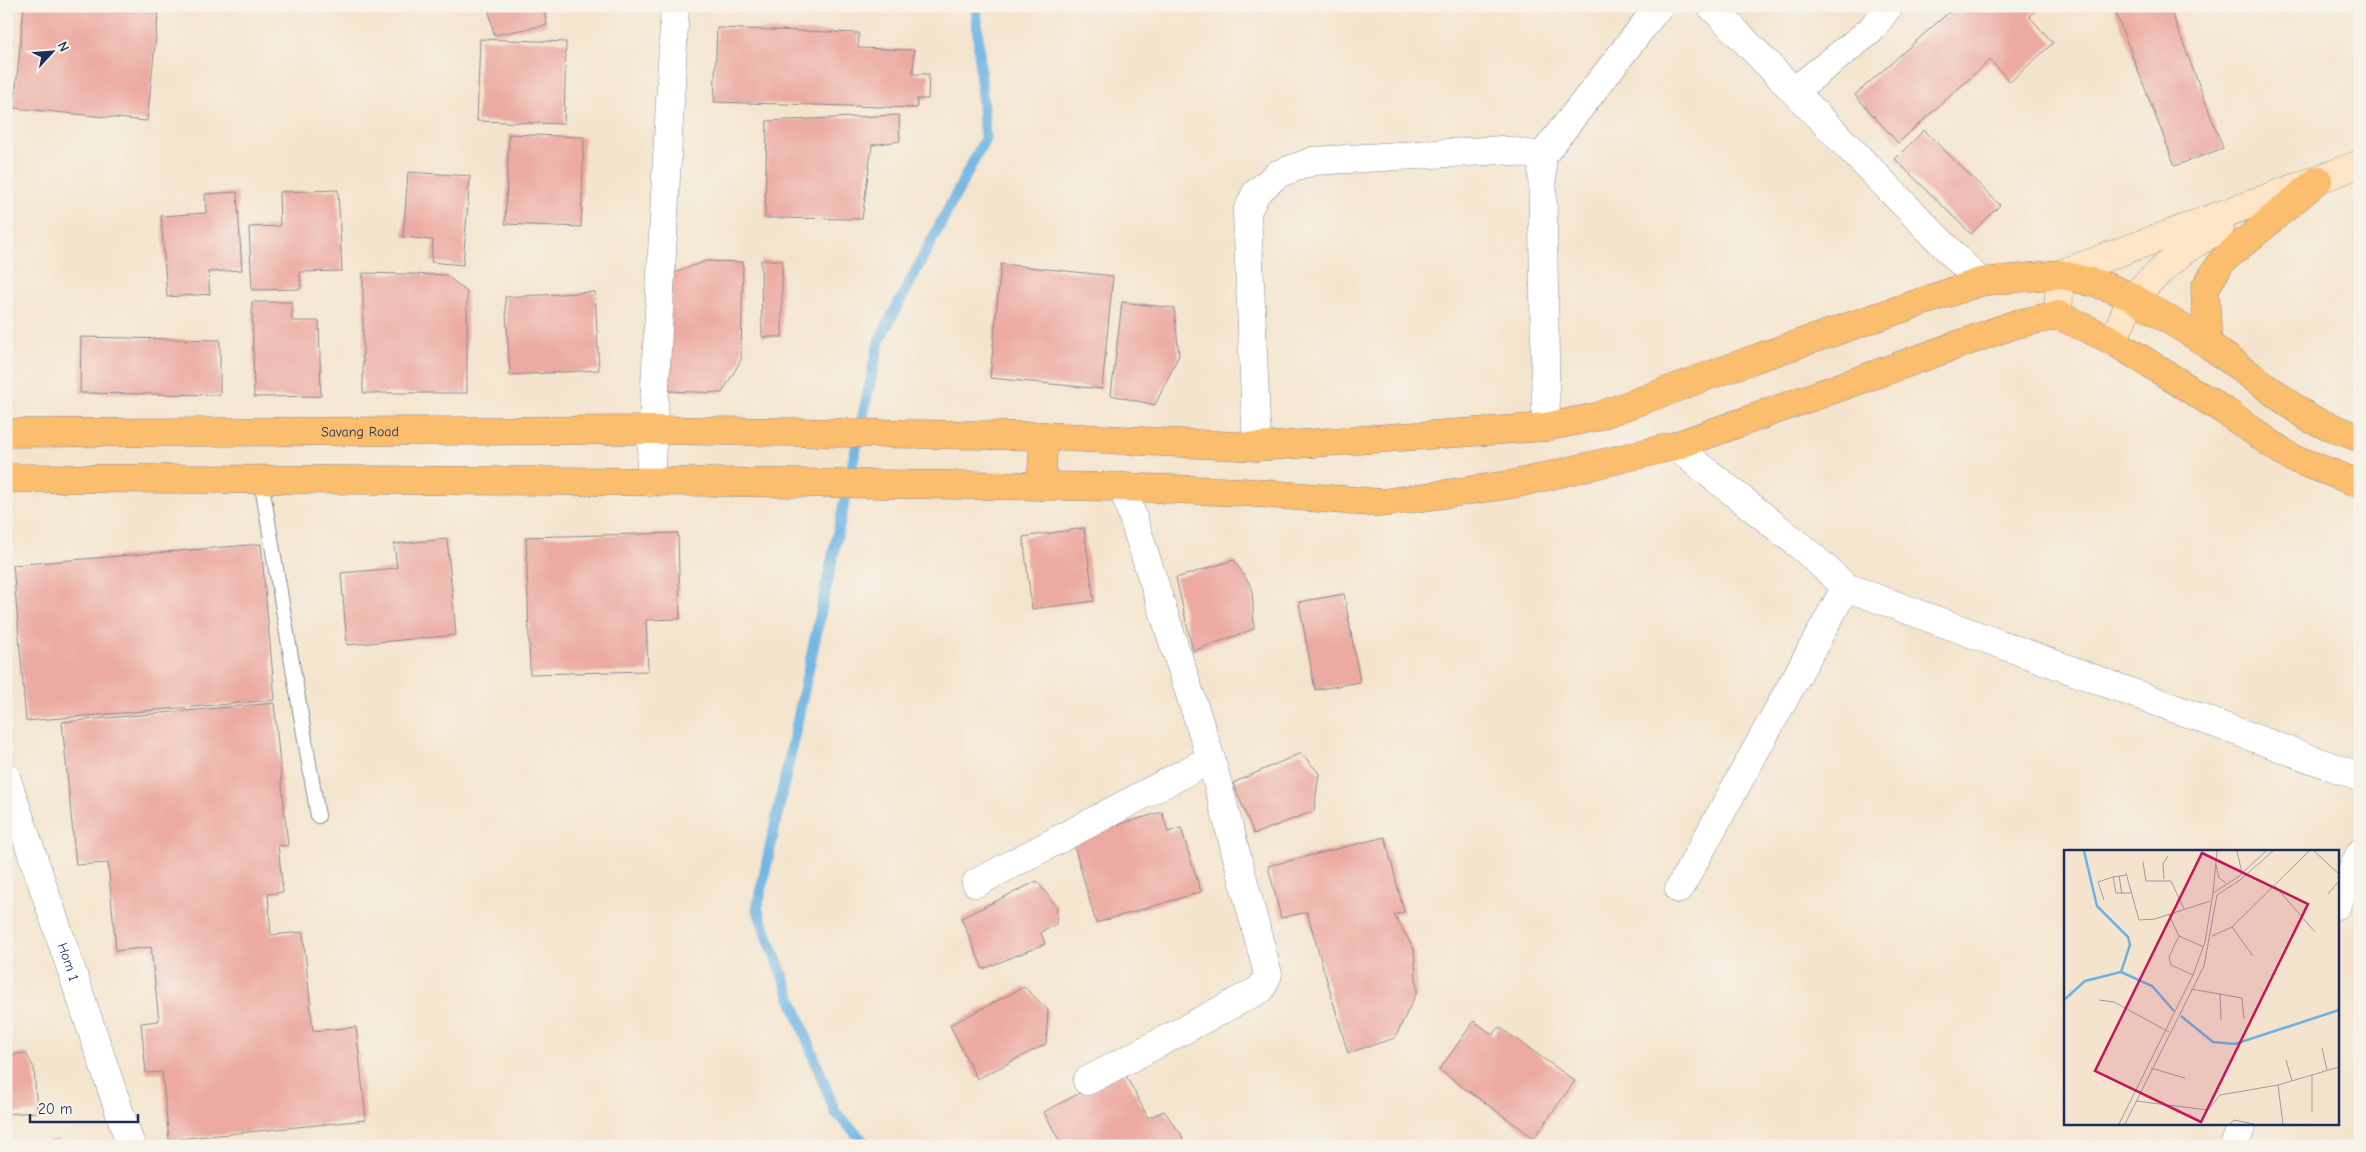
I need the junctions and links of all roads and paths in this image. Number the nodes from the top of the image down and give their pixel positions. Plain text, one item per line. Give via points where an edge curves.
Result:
1 (675, 6) edge
2 (1659, 6) edge
3 (1711, 6) edge
4 (1889, 6) edge
5 (1794, 91) junction
6 (1542, 156) junction
7 (2360, 164) edge
8 (2318, 180) junction
9 (2060, 274) junction
10 (1980, 282) junction
11 (2132, 297) junction
12 (2058, 315) junction
13 (2114, 341) junction
14 (2208, 344) junction
15 (1546, 427) junction
16 (651, 430) junction
17 (6, 433) edge
18 (1044, 436) junction
19 (2360, 438) edge
20 (1675, 446) junction
21 (1257, 447) junction
22 (6, 478) edge
23 (261, 480) junction
24 (650, 482) junction
25 (2360, 484) edge
26 (1041, 486) junction
27 (1123, 487) junction
28 (1846, 587) junction
29 (1211, 759) junction
30 (6, 777) edge
31 (2360, 777) edge
32 (318, 816) dead end
33 (2360, 853) edge
34 (976, 883) dead end
35 (1679, 889) dead end
36 (2338, 903) edge
37 (1087, 1081) dead end
38 (2243, 1124) edge
39 (131, 1146) edge
40 (2234, 1146) edge

1 - 16 street
2 - 6 street
3 - 5 street
4 - 5 street via 1870,30
5 - 10 street
6 - 15 street
6 - 21 street via 1502,150 1313,161 1278,174 1256,193 1247,212
7 - 8 street
8 - 9 street
8 - 11 street via 2231,222 2182,252
8 - 14 main road via 2222,261 2205,288
9 - 10 main road, Savang Road
9 - 11 main road, Savang Road via 2108,286
9 - 12 street
10 - 15 main road, Savang Road via 1596,417
11 - 13 street
11 - 14 main road, Savang Road
12 - 13 main road
12 - 20 main road via 2016,324
13 - 25 main road via 2290,457
14 - 19 main road, Savang Road via 2310,419
15 - 21 main road, Savang Road
16 - 17 main road, Savang Road
16 - 18 main road, Savang Road
16 - 24 street
18 - 21 main road, Savang Road
18 - 26 main road
20 - 27 main road via 1514,484 1382,503
20 - 28 street via 1804,549
22 - 23 main road
23 - 24 main road
23 - 32 lane
24 - 26 main road
26 - 27 main road
27 - 29 street
28 - 31 street
28 - 35 street
29 - 34 street
29 - 37 street via 1268,974 1261,990
30 - 39 street, Hom 1
33 - 36 street
38 - 40 street

